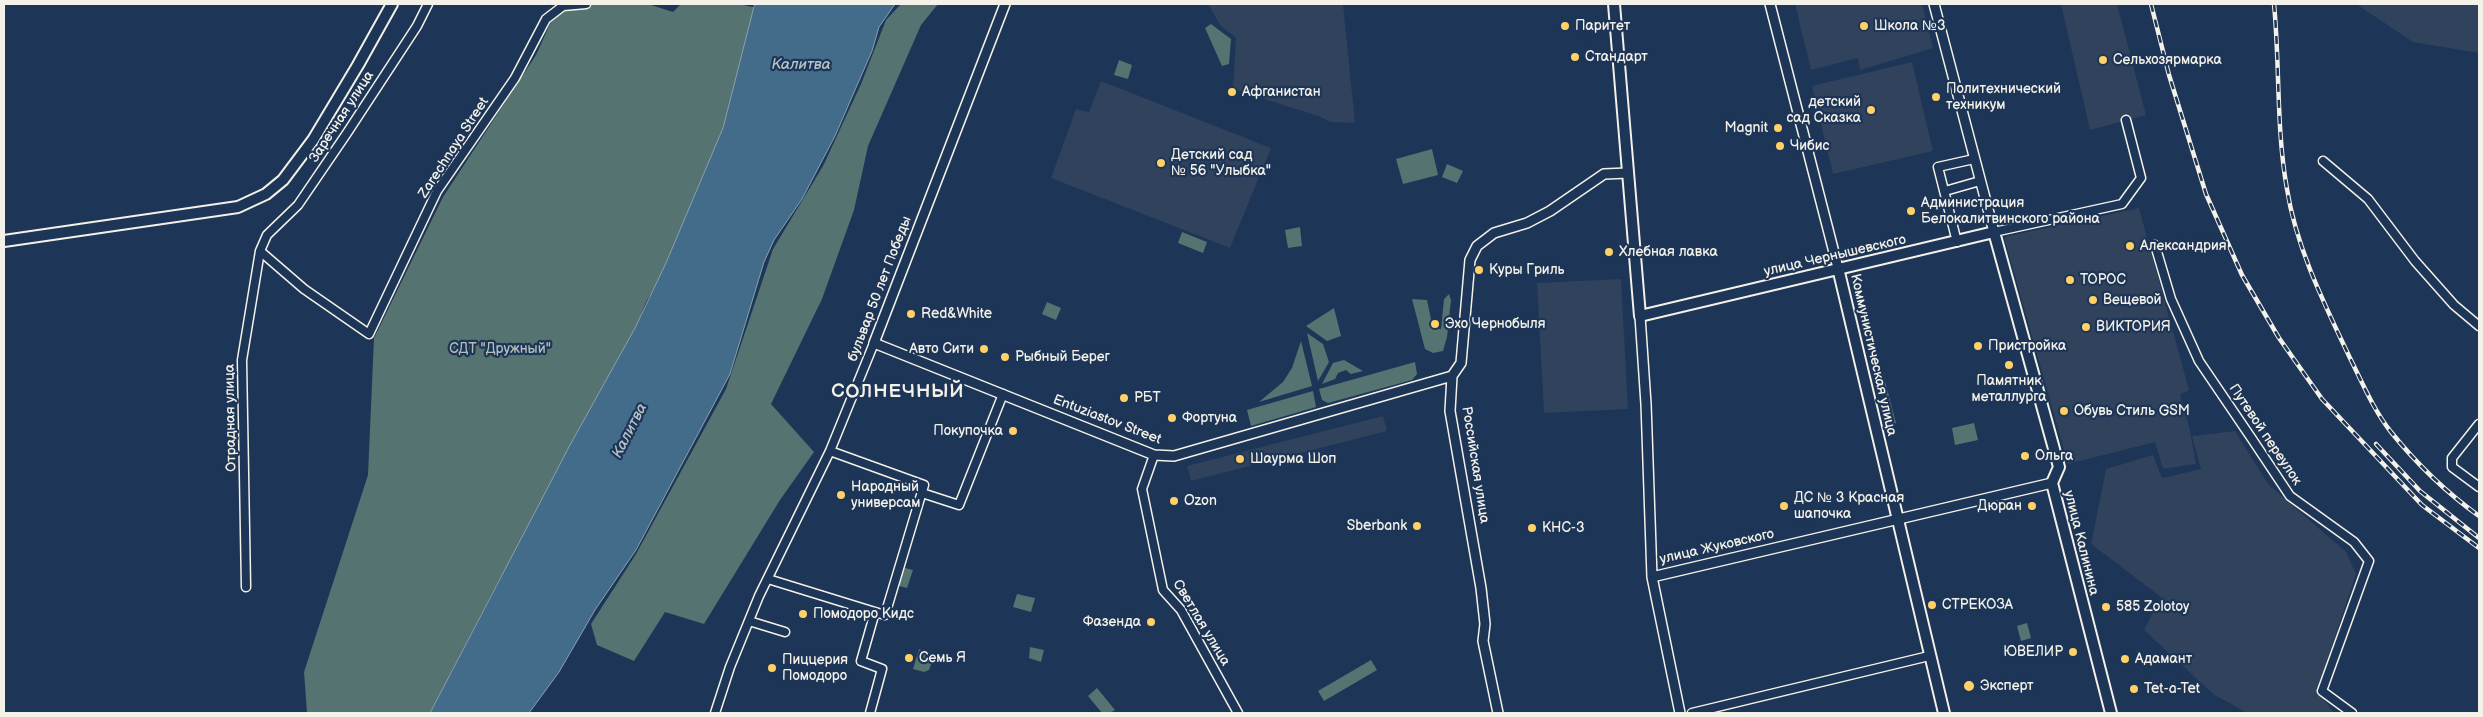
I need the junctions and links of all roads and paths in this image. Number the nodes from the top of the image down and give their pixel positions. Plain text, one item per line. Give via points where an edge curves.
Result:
1 (392, 4) edge
2 (428, 4) edge
3 (586, 4) edge
4 (1005, 4) edge
5 (1614, 4) edge
6 (1770, 4) edge
7 (1934, 4) edge
8 (2126, 120) dead end
9 (1974, 159) junction
10 (2323, 161) dead end
11 (1628, 174) junction
12 (1980, 181) junction
13 (1945, 191) junction
14 (1994, 232) junction
15 (267, 235) joint
16 (4, 240) edge
17 (1957, 242) junction
18 (2155, 245) dead end
19 (260, 251) junction
20 (1838, 268) junction
21 (1640, 316) junction
22 (2479, 326) edge
23 (874, 343) junction
24 (1452, 376) junction
25 (1003, 394) junction
26 (2479, 424) edge
27 (830, 451) junction
28 (1154, 455) junction
29 (2052, 483) junction
30 (2479, 487) edge
31 (922, 493) junction
32 (1896, 518) junction
33 (1652, 577) junction
34 (768, 579) junction
35 (246, 587) dead end
36 (875, 612) junction
37 (749, 621) junction
38 (785, 632) dead end
39 (1930, 656) junction
40 (715, 713) edge
41 (870, 713) edge
42 (1238, 713) edge
43 (1498, 713) edge
44 (1680, 713) edge
45 (1692, 713) edge
46 (1944, 713) edge
47 (2111, 713) edge
48 (2352, 713) edge

1 - 16 main road via 313,140 283,180 266,194 238,207
2 - 15 street, Заречная улица via 417,26 298,205
3 - 19 street, Zarechnaya Street via 564,6 546,19 515,78 437,191 369,334 304,288
4 - 23 street, бульвар 50 лет Победы
5 - 11 main road
6 - 20 street, Коммунистическая улица
7 - 9 street, улица Калинина
8 - 14 street, улица Чернышевского via 2141,178 2122,204
9 - 12 street, улица Калинина
9 - 13 street via 1938,167
10 - 22 street via 2368,199 2415,261
11 - 21 main road
11 - 24 street, Российская улица via 1604,174 1550,211 1527,223 1494,233 1477,246 1468,273 1461,363
12 - 13 street
12 - 14 street, улица Калинина
13 - 17 street
14 - 17 main road, улица Чернышевского
14 - 29 main road, улица Калинина via 2059,467
15 - 19 street, Отрадная улица
17 - 20 main road, улица Чернышевского
18 - 48 street, Путевой переулок via 2172,299 2199,361 2290,496 2354,542 2369,561 2322,691
19 - 35 street, Отрадная улица via 242,360
20 - 21 main road, улица Чернышевского
20 - 32 main road, Коммунистическая улица
21 - 33 street
23 - 25 street, Entuziastov Street
23 - 27 street, бульвар 50 лет Победы
24 - 28 street, Entuziastov Street via 1174,456
24 - 43 street, Российская улица via 1450,411 1481,588 1485,624 1483,641
25 - 28 street, Entuziastov Street
25 - 31 street via 959,505
26 - 30 street via 2452,458 2452,467
27 - 31 street via 924,485
27 - 34 street, бульвар 50 лет Победы
28 - 42 street, Светлая улица via 1142,489 1164,590 1181,610
29 - 32 street, улица Жуковского
29 - 47 main road, улица Калинина
31 - 36 street via 885,615
32 - 33 street, улица Жуковского
32 - 39 main road, Коммунистическая улица
33 - 44 street
34 - 36 street
34 - 37 street, бульвар 50 лет Победы
36 - 41 street via 861,661 882,669
37 - 38 street
37 - 40 street, бульвар 50 лет Победы
39 - 45 street
39 - 46 main road, Коммунистическая улица

